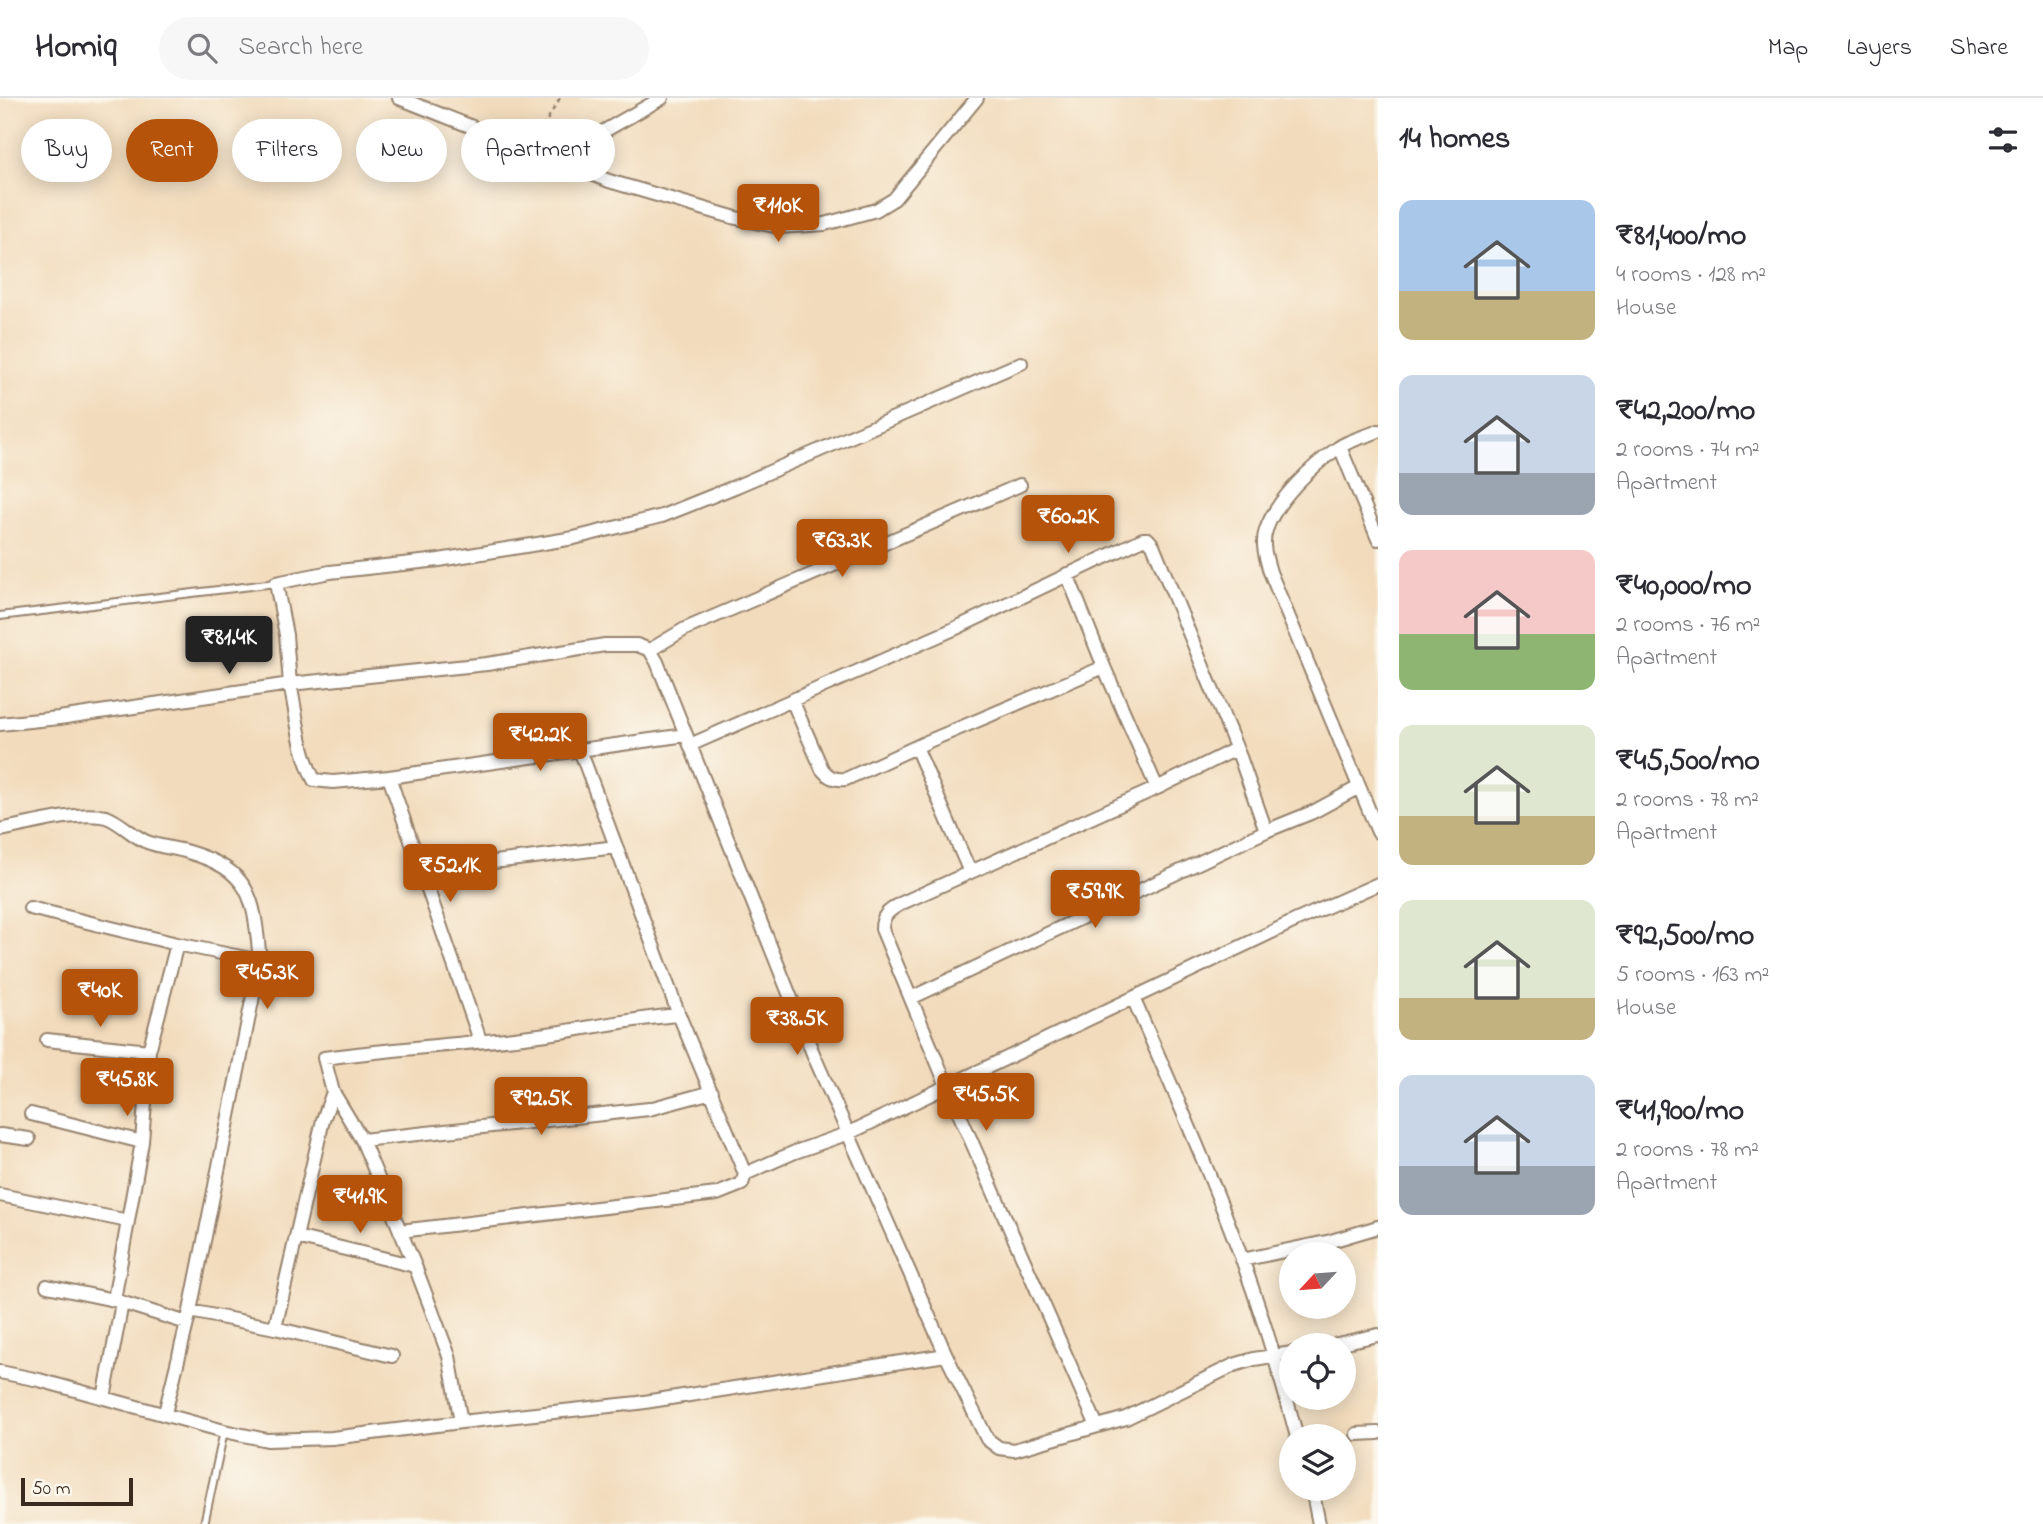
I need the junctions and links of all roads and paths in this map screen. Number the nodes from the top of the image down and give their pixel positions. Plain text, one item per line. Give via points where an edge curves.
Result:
1 (399, 98) edge
2 (560, 98) edge
3 (662, 98) edge
4 (977, 98) edge
5 (548, 119) edge
6 (461, 122) edge
7 (615, 125) edge
8 (612, 182) edge
9 (1021, 363) dead end
10 (1378, 431) edge
11 (1340, 447) junction
12 (1020, 485) dead end
13 (1377, 533) edge
14 (1067, 574) junction
15 (276, 583) junction
16 (0, 616) edge
17 (650, 650) junction
18 (1104, 667) junction
19 (290, 684) junction
20 (792, 700) junction
21 (0, 724) edge
22 (688, 740) junction
23 (916, 747) junction
24 (1236, 749) junction
25 (580, 750) junction
26 (389, 777) junction
27 (1359, 787) junction
28 (1157, 788) junction
29 (0, 830) edge
30 (1266, 831) junction
31 (1378, 832) edge
32 (616, 847) junction
33 (421, 871) junction
34 (970, 872) junction
35 (1378, 884) edge
36 (30, 908) dead end
37 (177, 944) junction
38 (260, 961) junction
39 (911, 998) junction
40 (1133, 998) junction
41 (679, 1015) junction
42 (47, 1040) dead end
43 (480, 1040) junction
44 (149, 1051) junction
45 (947, 1086) junction
46 (333, 1092) junction
47 (712, 1092) junction
48 (32, 1114) dead end
49 (849, 1133) junction
50 (0, 1135) edge
51 (29, 1139) dead end
52 (362, 1140) junction
53 (142, 1142) junction
54 (745, 1174) junction
55 (0, 1195) edge
56 (128, 1221) junction
57 (1378, 1227) edge
58 (400, 1231) junction
59 (296, 1237) junction
60 (1242, 1260) junction
61 (415, 1266) junction
62 (47, 1286) dead end
63 (118, 1302) junction
64 (189, 1317) junction
65 (275, 1328) junction
66 (1378, 1335) edge
67 (1356, 1340) edge
68 (946, 1355) junction
69 (1279, 1355) edge
70 (392, 1356) dead end
71 (1275, 1356) junction
72 (0, 1372) edge
73 (104, 1398) junction
74 (165, 1413) junction
75 (461, 1422) junction
76 (1293, 1424) edge
77 (1097, 1426) junction
78 (224, 1431) junction
79 (1378, 1433) edge
80 (1357, 1434) dead end
81 (1314, 1501) edge
82 (204, 1524) edge
83 (1319, 1524) edge

1 - 6 street
2 - 5 path
3 - 7 street
4 - 8 street via 894,199 876,210 825,224 779,227
9 - 15 street via 662,516 574,538
10 - 11 street
11 - 13 street
11 - 27 street via 1307,473 1278,508 1266,530 1264,552
12 - 17 street via 685,629
14 - 18 street
14 - 20 street
14 - 24 street via 1148,539
15 - 16 lane
15 - 19 street
17 - 19 street via 637,645 605,645 486,664
17 - 22 street
18 - 23 street
18 - 28 street
19 - 21 street
19 - 26 street via 301,747 314,780
20 - 22 street
20 - 23 street via 822,769 837,780
22 - 25 street
22 - 49 street
23 - 34 street
24 - 28 street
24 - 30 street
25 - 26 street
25 - 32 street
26 - 33 street
27 - 30 street
27 - 31 street
28 - 34 street
29 - 38 street via 87,814 106,817 148,842 227,867 250,896
30 - 39 street
32 - 33 street
32 - 41 street
33 - 43 street
34 - 39 street via 902,903 882,919
35 - 40 street
36 - 37 street
37 - 38 street
37 - 44 street
38 - 64 street
39 - 45 street
40 - 45 street
40 - 60 street
41 - 43 street
41 - 47 street
42 - 44 street
43 - 46 street via 324,1058
44 - 53 street
45 - 49 street
45 - 77 street
46 - 52 street
46 - 59 street
47 - 52 street via 649,1109
47 - 54 street
48 - 53 street
49 - 54 street
49 - 68 street
50 - 51 street
52 - 58 street
53 - 56 street
54 - 58 street via 742,1184 717,1194
55 - 56 street
56 - 63 street
57 - 60 street
58 - 61 street
59 - 61 street
59 - 65 street
60 - 71 street
61 - 75 street via 449,1356
62 - 63 street
63 - 64 street
63 - 73 street
64 - 65 street
64 - 74 street
65 - 70 street
66 - 67 street
68 - 75 street via 638,1403
68 - 77 street via 978,1422 999,1448 1014,1450
69 - 71 street
71 - 76 street
71 - 77 street via 1225,1369 1155,1405
72 - 73 street
73 - 74 street
74 - 78 street
75 - 78 street via 332,1438 267,1440
78 - 82 lane
79 - 80 street
81 - 83 street

